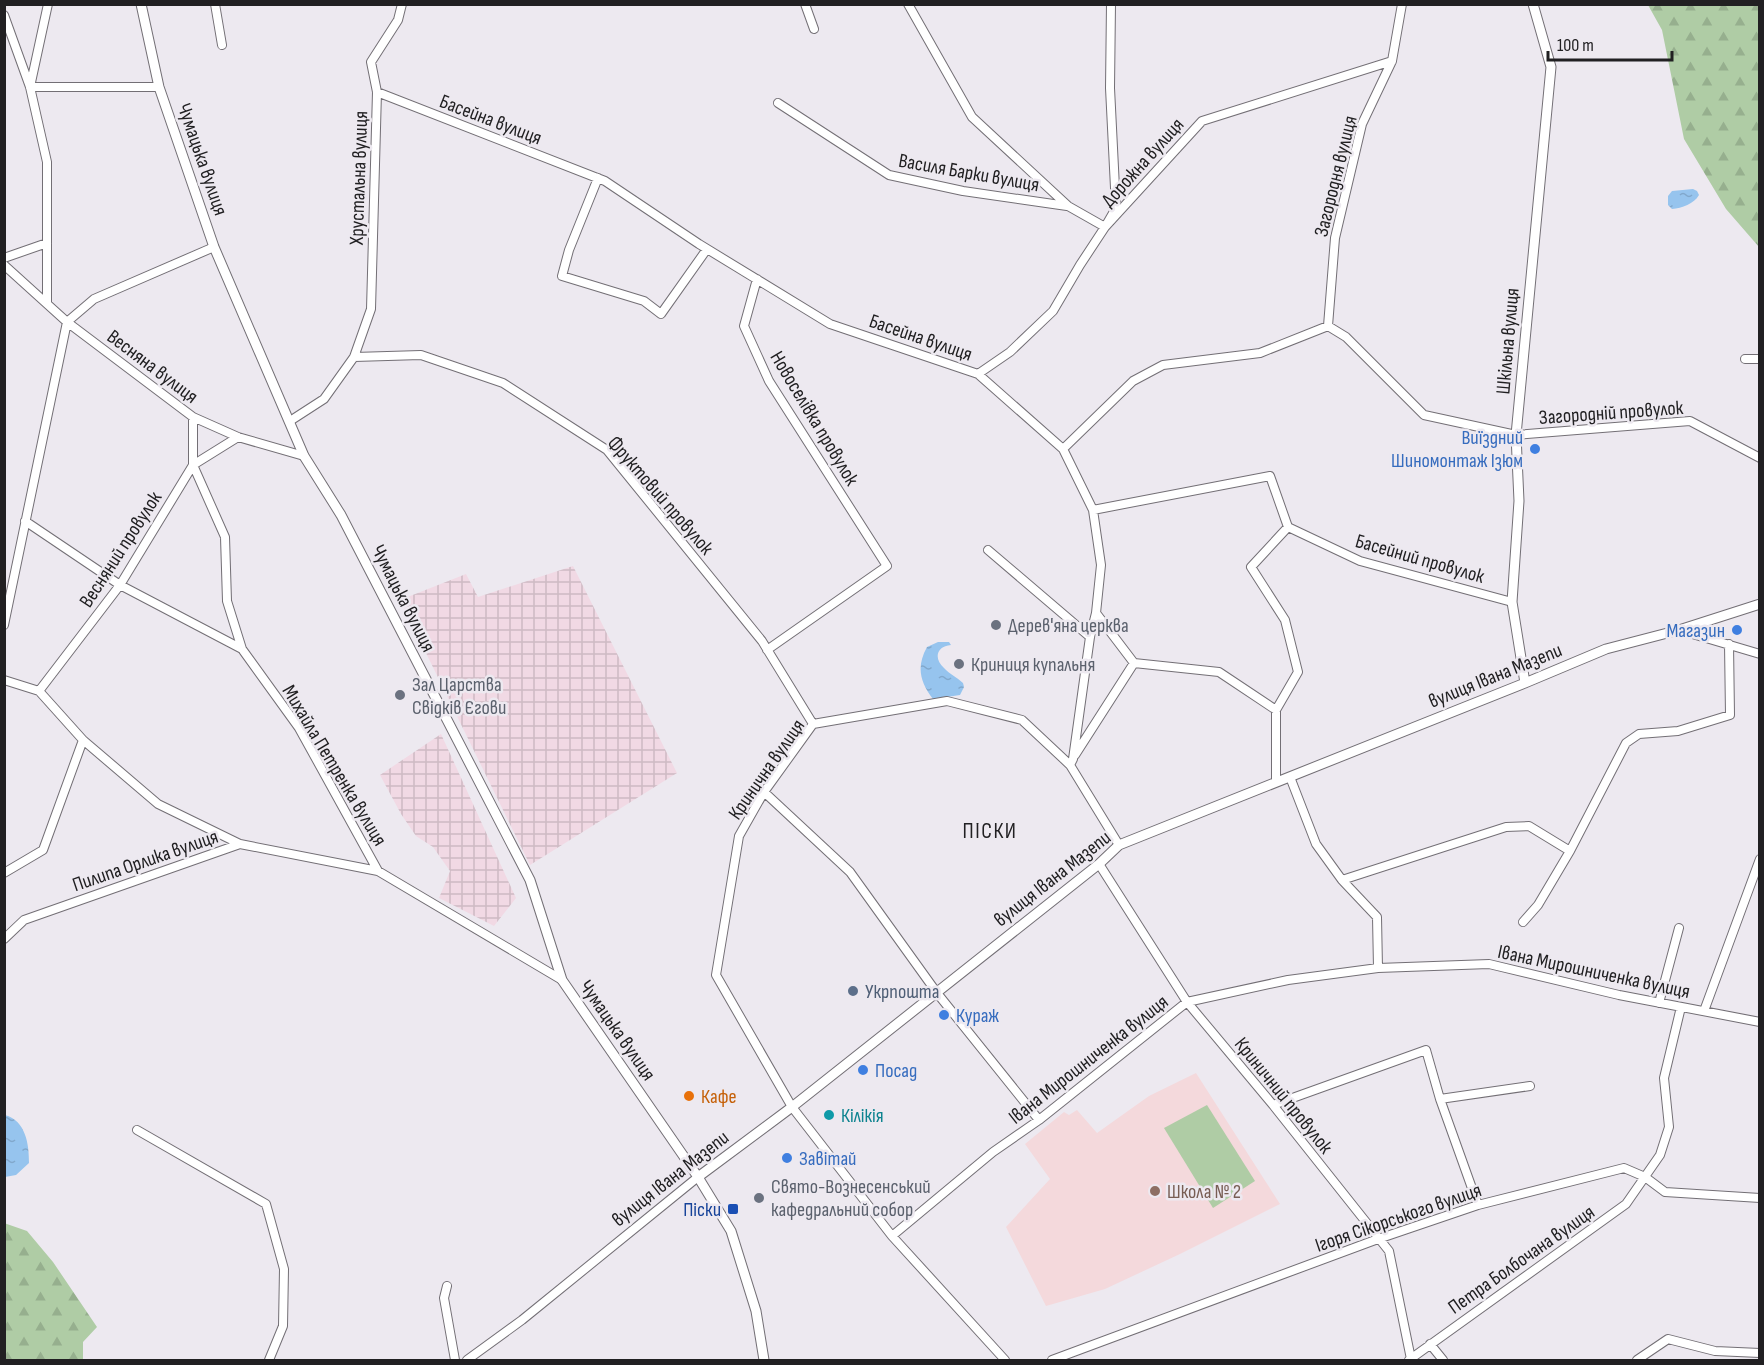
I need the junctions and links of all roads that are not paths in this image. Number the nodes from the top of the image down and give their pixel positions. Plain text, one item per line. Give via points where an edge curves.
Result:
1 (48, 4) edge
2 (141, 4) edge
3 (215, 4) edge
4 (402, 4) edge
5 (806, 4) edge
6 (908, 4) edge
7 (1111, 4) edge
8 (1402, 4) edge
9 (1533, 4) edge
10 (4, 15) edge
11 (814, 29) dead end
12 (222, 45) dead end
13 (1392, 61) junction
14 (30, 87) junction
15 (159, 87) junction
16 (377, 92) junction
17 (778, 103) dead end
18 (598, 178) junction
19 (1068, 206) junction
20 (1105, 228) junction
21 (47, 243) junction
22 (214, 246) junction
23 (706, 249) junction
24 (4, 258) edge
25 (4, 265) edge
26 (757, 279) junction
27 (47, 303) junction
28 (67, 322) junction
29 (1328, 326) junction
30 (354, 357) junction
31 (1745, 359) dead end
32 (1760, 359) edge
33 (978, 374) junction
34 (194, 417) junction
35 (290, 421) junction
36 (1516, 435) junction
37 (238, 437) junction
38 (1063, 449) junction
39 (304, 456) junction
40 (1760, 459) edge
41 (193, 465) junction
42 (1092, 510) junction
43 (25, 521) junction
44 (1288, 526) junction
45 (988, 550) dead end
46 (120, 585) junction
47 (1512, 602) junction
48 (1760, 604) edge
49 (1096, 613) junction
50 (4, 626) edge
51 (1679, 630) junction
52 (1090, 637) junction
53 (1729, 644) junction
54 (242, 649) junction
55 (767, 650) junction
56 (1760, 654) edge
57 (1134, 663) junction
58 (4, 680) edge
59 (1525, 683) junction
60 (39, 692) junction
61 (1276, 710) junction
62 (813, 724) junction
63 (83, 740) junction
64 (1071, 762) junction
65 (1290, 777) junction
66 (1276, 782) junction
67 (764, 792) junction
68 (240, 844) junction
69 (1119, 845) junction
70 (1570, 851) junction
71 (1760, 859) edge
72 (1099, 864) junction
73 (378, 871) junction
74 (4, 873) edge
75 (1342, 880) junction
76 (1523, 922) dead end
77 (1678, 928) dead end
78 (4, 939) edge
79 (1378, 968) junction
80 (561, 980) junction
81 (937, 993) junction
82 (1187, 1002) junction
83 (1659, 1003) junction
84 (1681, 1007) junction
85 (1704, 1011) junction
86 (1760, 1022) edge
87 (1530, 1086) dead end
88 (1440, 1099) junction
89 (1273, 1105) junction
90 (792, 1107) junction
91 (1039, 1120) junction
92 (137, 1130) dead end
93 (698, 1177) junction
94 (1644, 1177) junction
95 (1760, 1198) edge
96 (1478, 1205) junction
97 (892, 1236) junction
98 (1378, 1239) junction
99 (447, 1286) dead end
100 (1430, 1344) junction
101 (1760, 1353) edge
102 (269, 1360) edge
103 (455, 1360) edge
104 (467, 1360) edge
105 (764, 1360) edge
106 (1005, 1360) edge
107 (1052, 1360) edge
108 (1409, 1360) edge
109 (1443, 1360) edge
110 (1637, 1360) edge

1 - 14 street
2 - 15 street, Чумацька вулиця
3 - 12 street
4 - 16 street, Хрустальна вулиця via 398,20 371,62
5 - 11 street
6 - 19 street via 972,117
7 - 20 street via 1110,88 1116,208
8 - 13 street, Загородня вулиця
9 - 36 street, Шкільна вулиця via 1551,68
10 - 14 street
13 - 20 street, Дорожна вулиця via 1202,121
13 - 29 street, Загородня вулиця via 1362,124 1335,238
14 - 15 street
14 - 21 street via 46,162
15 - 22 street, Чумацька вулиця
16 - 18 street, Басейна вулиця
16 - 30 street, Хрустальна вулиця via 371,309
17 - 19 street, Василя Барки вулиця via 889,176
18 - 23 street, Басейна вулиця
18 - 23 street via 562,276 644,301 661,314
19 - 20 street
20 - 33 street, Дорожна вулиця via 1053,311 1010,352
21 - 24 street
21 - 27 street
22 - 28 street via 94,299
22 - 35 street, Чумацька вулиця
23 - 26 street, Басейна вулиця
25 - 27 street, Весняна вулиця
26 - 33 street, Басейна вулиця via 830,324
26 - 55 street, Новоселівка провулок via 744,326 769,381 887,566
27 - 28 street, Весняна вулиця
28 - 34 street, Весняна вулиця
28 - 43 street
29 - 36 street, Загородній провулок via 1346,337 1424,415
29 - 38 street via 1260,353 1163,364 1133,381
30 - 35 street, Хрустальна вулиця via 324,399
30 - 55 street, Фруктовий провулок via 421,355 503,383 607,450
31 - 32 street
33 - 38 street, Басейна вулиця
34 - 37 street, Весняна вулиця
34 - 41 street
35 - 39 street, Чумацька вулиця
36 - 40 street, Загородній провулок via 1690,421
36 - 47 street, Шкільна вулиця via 1519,501
37 - 39 street, Весняна вулиця
37 - 41 street, Весняний провулок
38 - 42 street, Басейна вулиця
39 - 80 street, Чумацька вулиця via 341,515 530,880
41 - 46 street, Весняний провулок
41 - 54 street via 225,537 227,601
42 - 44 street via 1270,476
42 - 49 street, Басейна вулиця via 1101,565
43 - 46 street, Михайла Петренка вулиця
43 - 50 street
44 - 47 street, Басейний провулок via 1360,561
44 - 61 street via 1251,567 1285,620 1298,672
45 - 52 street
46 - 54 street, Михайла Петренка вулиця
46 - 60 street, Весняний провулок
47 - 59 street, Шкільна вулиця
48 - 51 street, вулиця Івана Мазепи
49 - 52 street, Басейна вулиця
49 - 57 street
51 - 53 street
51 - 59 street, вулиця Івана Мазепи via 1606,649
52 - 64 street, Басейна вулиця
53 - 56 street
53 - 70 street via 1730,715 1678,731 1639,734 1626,743
54 - 73 street, Михайла Петренка вулиця via 298,728
55 - 62 street, Фруктовий провулок
57 - 61 street via 1219,672
57 - 64 street
58 - 60 street
59 - 65 street, вулиця Івана Мазепи
60 - 63 street
61 - 66 street
62 - 64 street, Кринична вулиця via 947,701 1022,720
62 - 67 street, Кринична вулиця
63 - 68 street via 158,804
63 - 74 street via 43,850
64 - 69 street, Кринична вулиця
65 - 66 street, вулиця Івана Мазепи
65 - 75 street via 1316,844
66 - 69 street, вулиця Івана Мазепи
67 - 81 street via 850,872
67 - 90 street, Кринична вулиця via 738,836 716,975
68 - 73 street, Пилипа Орлика вулиця
68 - 78 street, Пилипа Орлика вулиця via 24,920
69 - 72 street, вулиця Івана Мазепи
70 - 75 street via 1529,826 1506,827
70 - 76 street via 1538,905
71 - 85 street
72 - 81 street, вулиця Івана Мазепи
72 - 82 street, Криничний провулок
73 - 80 street, Пилипа Орлика вулиця
75 - 79 street via 1377,917
77 - 83 street
79 - 82 street, Івана Мирошниченка вулиця via 1288,980
79 - 83 street, Івана Мирошниченка вулиця via 1489,964
80 - 93 street, Чумацька вулиця
81 - 90 street, вулиця Івана Мазепи
81 - 91 street
82 - 89 street, Криничний провулок
82 - 91 street, Івана Мирошниченка вулиця
83 - 84 street, Івана Мирошниченка вулиця
84 - 85 street, Івана Мирошниченка вулиця
84 - 94 street, Петра Болбочана вулиця via 1664,1078 1669,1127 1660,1155
85 - 86 street, Івана Мирошниченка вулиця
87 - 88 street
88 - 89 street via 1426,1050
88 - 96 street
89 - 98 street, Криничний провулок
90 - 93 street, вулиця Івана Мазепи
90 - 97 street
91 - 97 street, Івана Мирошниченка вулиця via 993,1152
92 - 102 street via 266,1204 284,1269 283,1326
93 - 104 street, вулиця Івана Мазепи
93 - 105 street, Чумацька вулиця via 731,1231 756,1311
94 - 95 street, Ігоря Сікорського вулиця via 1665,1192
94 - 96 street, Ігоря Сікорського вулиця via 1624,1167
94 - 100 street, Петра Болбочана вулиця via 1626,1204
96 - 98 street, Ігоря Сікорського вулиця
97 - 106 street
98 - 107 street, Ігоря Сікорського вулиця
98 - 108 street, Криничний провулок via 1389,1251
99 - 103 street via 444,1298
100 - 108 street, Петра Болбочана вулиця
100 - 109 street
101 - 110 street via 1715,1351 1668,1339

